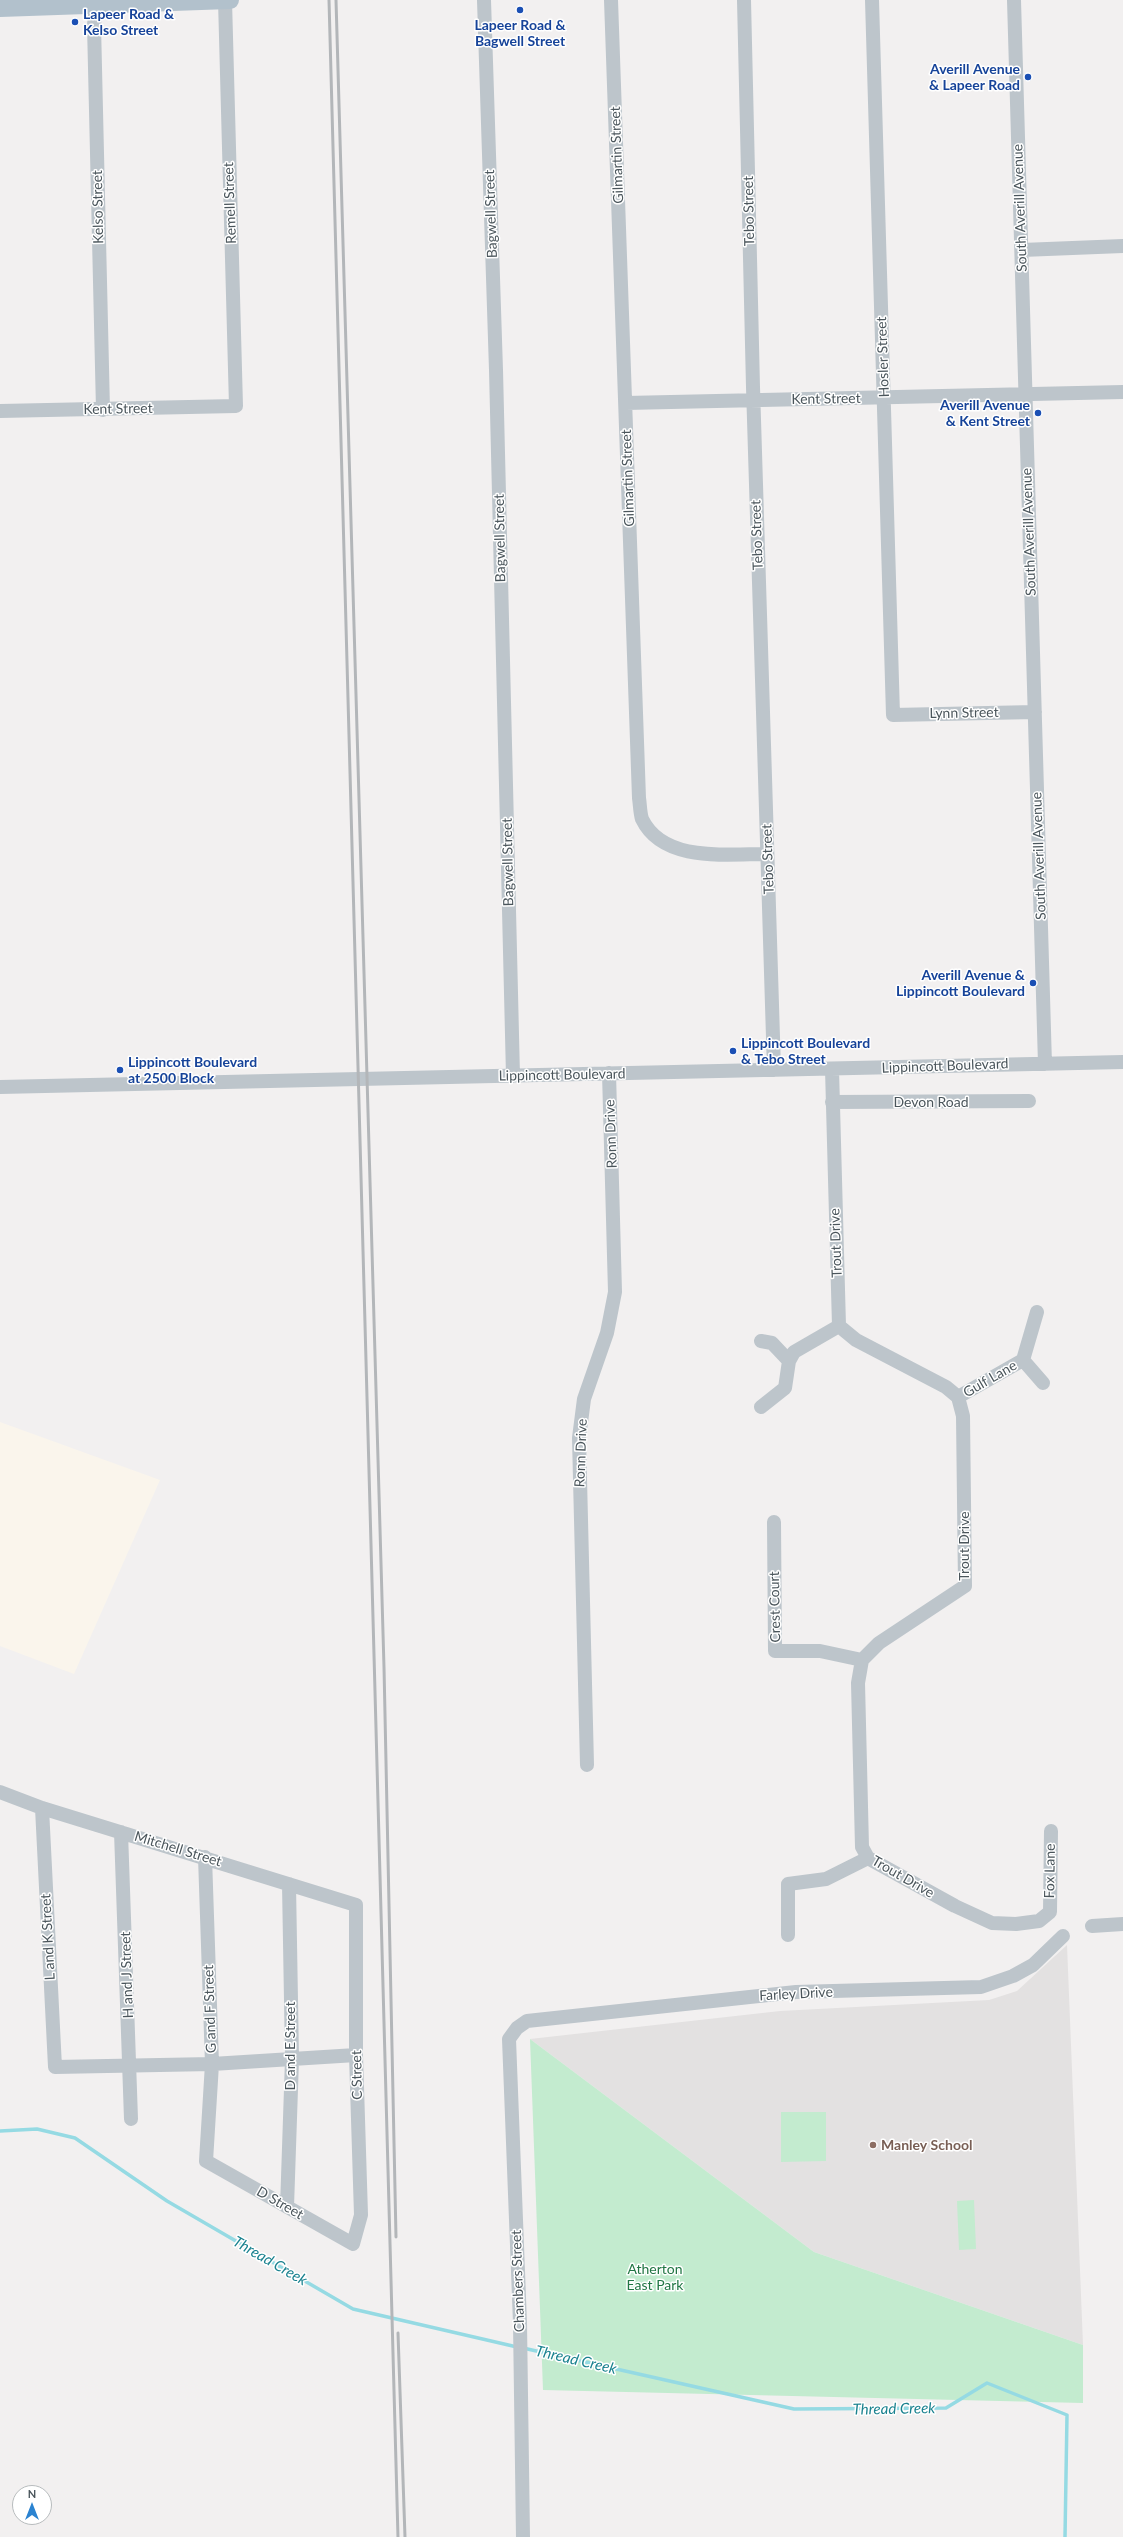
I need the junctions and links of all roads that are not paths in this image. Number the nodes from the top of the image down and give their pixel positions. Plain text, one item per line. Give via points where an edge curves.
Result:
1 (224, 0) edge
2 (230, 0) edge
3 (484, 0) edge
4 (611, 0) edge
5 (744, 0) edge
6 (872, 0) edge
7 (1014, 0) edge
8 (96, 5) junction
9 (0, 8) edge
10 (1123, 246) edge
11 (1022, 250) junction
12 (1123, 392) edge
13 (1026, 395) junction
14 (884, 398) junction
15 (753, 400) junction
16 (626, 403) junction
17 (236, 406) joint
18 (103, 410) junction
19 (0, 411) edge
20 (1034, 712) junction
21 (893, 715) joint
22 (767, 854) junction
23 (1123, 1062) edge
24 (1045, 1064) junction
25 (832, 1069) junction
26 (774, 1070) junction
27 (609, 1074) junction
28 (513, 1076) junction
29 (0, 1087) edge
30 (1029, 1101) dead end
31 (832, 1102) junction
32 (1037, 1312) dead end
33 (839, 1326) junction
34 (761, 1341) dead end
35 (792, 1357) junction
36 (1023, 1360) junction
37 (1043, 1383) dead end
38 (958, 1397) junction
39 (761, 1407) dead end
40 (774, 1522) dead end
41 (862, 1660) junction
42 (587, 1765) dead end
43 (0, 1792) edge
44 (42, 1808) junction
45 (1051, 1831) dead end
46 (121, 1832) junction
47 (205, 1857) junction
48 (868, 1858) junction
49 (289, 1884) junction
50 (356, 1905) joint
51 (1050, 1912) joint
52 (1123, 1924) edge
53 (1092, 1926) dead end
54 (788, 1935) dead end
55 (1062, 1936) dead end
56 (517, 2028) joint
57 (356, 2055) junction
58 (292, 2059) junction
59 (131, 2064) junction
60 (212, 2064) junction
61 (131, 2119) dead end
62 (206, 2161) joint
63 (287, 2207) junction
64 (353, 2244) joint
65 (523, 2537) edge

1 - 2 main road
1 - 8 main road
1 - 17 street, Remell Street
3 - 28 street, Bagwell Street via 496,370
4 - 16 street, Gilmartin Street
5 - 15 street, Tebo Street
6 - 14 street, Hosler Street
7 - 11 street, South Averill Avenue
8 - 9 main road
8 - 18 street, Kelso Street via 94,25
10 - 11 street
11 - 13 street, South Averill Avenue
12 - 13 street, Kent Street
13 - 14 street, Kent Street
13 - 20 street, South Averill Avenue
14 - 15 street, Kent Street
14 - 21 street, Hosler Street
15 - 16 street, Kent Street
15 - 22 street, Tebo Street
16 - 22 street, Gilmartin Street via 639,798 642,818 654,834 677,849 700,855
17 - 18 street, Kent Street
18 - 19 street, Kent Street
20 - 21 street, Lynn Street
20 - 24 street, South Averill Avenue
22 - 26 street, Tebo Street
23 - 24 street, Lippincott Boulevard
24 - 25 street, Lippincott Boulevard
25 - 26 street, Lippincott Boulevard
25 - 31 street, Trout Drive
26 - 27 street, Lippincott Boulevard
27 - 28 street, Lippincott Boulevard
27 - 42 street, Ronn Drive via 615,1292 607,1333 584,1400 579,1438
28 - 29 street, Lippincott Boulevard
30 - 31 street, Devon Road
31 - 33 street, Trout Drive
32 - 36 street
33 - 35 street
33 - 38 street via 856,1340 946,1386
34 - 35 street via 772,1343
35 - 39 street via 785,1388
36 - 37 street
36 - 38 street, Gulf Lane
38 - 41 street, Trout Drive via 963,1416 965,1586 879,1643
40 - 41 street, Crest Court via 775,1651 820,1651
41 - 48 street, Trout Drive via 858,1683 862,1847
43 - 44 street, Mitchell Street
44 - 46 street, Mitchell Street
44 - 59 street, L and K Street via 55,2067
45 - 51 street, Fox Lane
46 - 47 street, Mitchell Street
46 - 59 street, H and J Street
47 - 49 street, Mitchell Street
47 - 60 street, G and F Street
48 - 51 street, Trout Drive via 955,1906 992,1923 1016,1924 1039,1921
48 - 54 street via 826,1879 788,1884
49 - 50 street, Mitchell Street
49 - 58 street, D and E Street
50 - 57 street, C Street
52 - 53 street
55 - 56 street, Farley Drive via 1033,1965 1013,1976 981,1987 796,1992 527,2021
56 - 65 street, Chambers Street via 509,2039 520,2323
57 - 58 street
57 - 64 street, C Street via 360,2215
58 - 60 street
58 - 63 street, D and E Street
59 - 60 street
59 - 61 street, H and J Street
60 - 62 street, G and F Street
62 - 63 street, D Street
63 - 64 street, D Street

